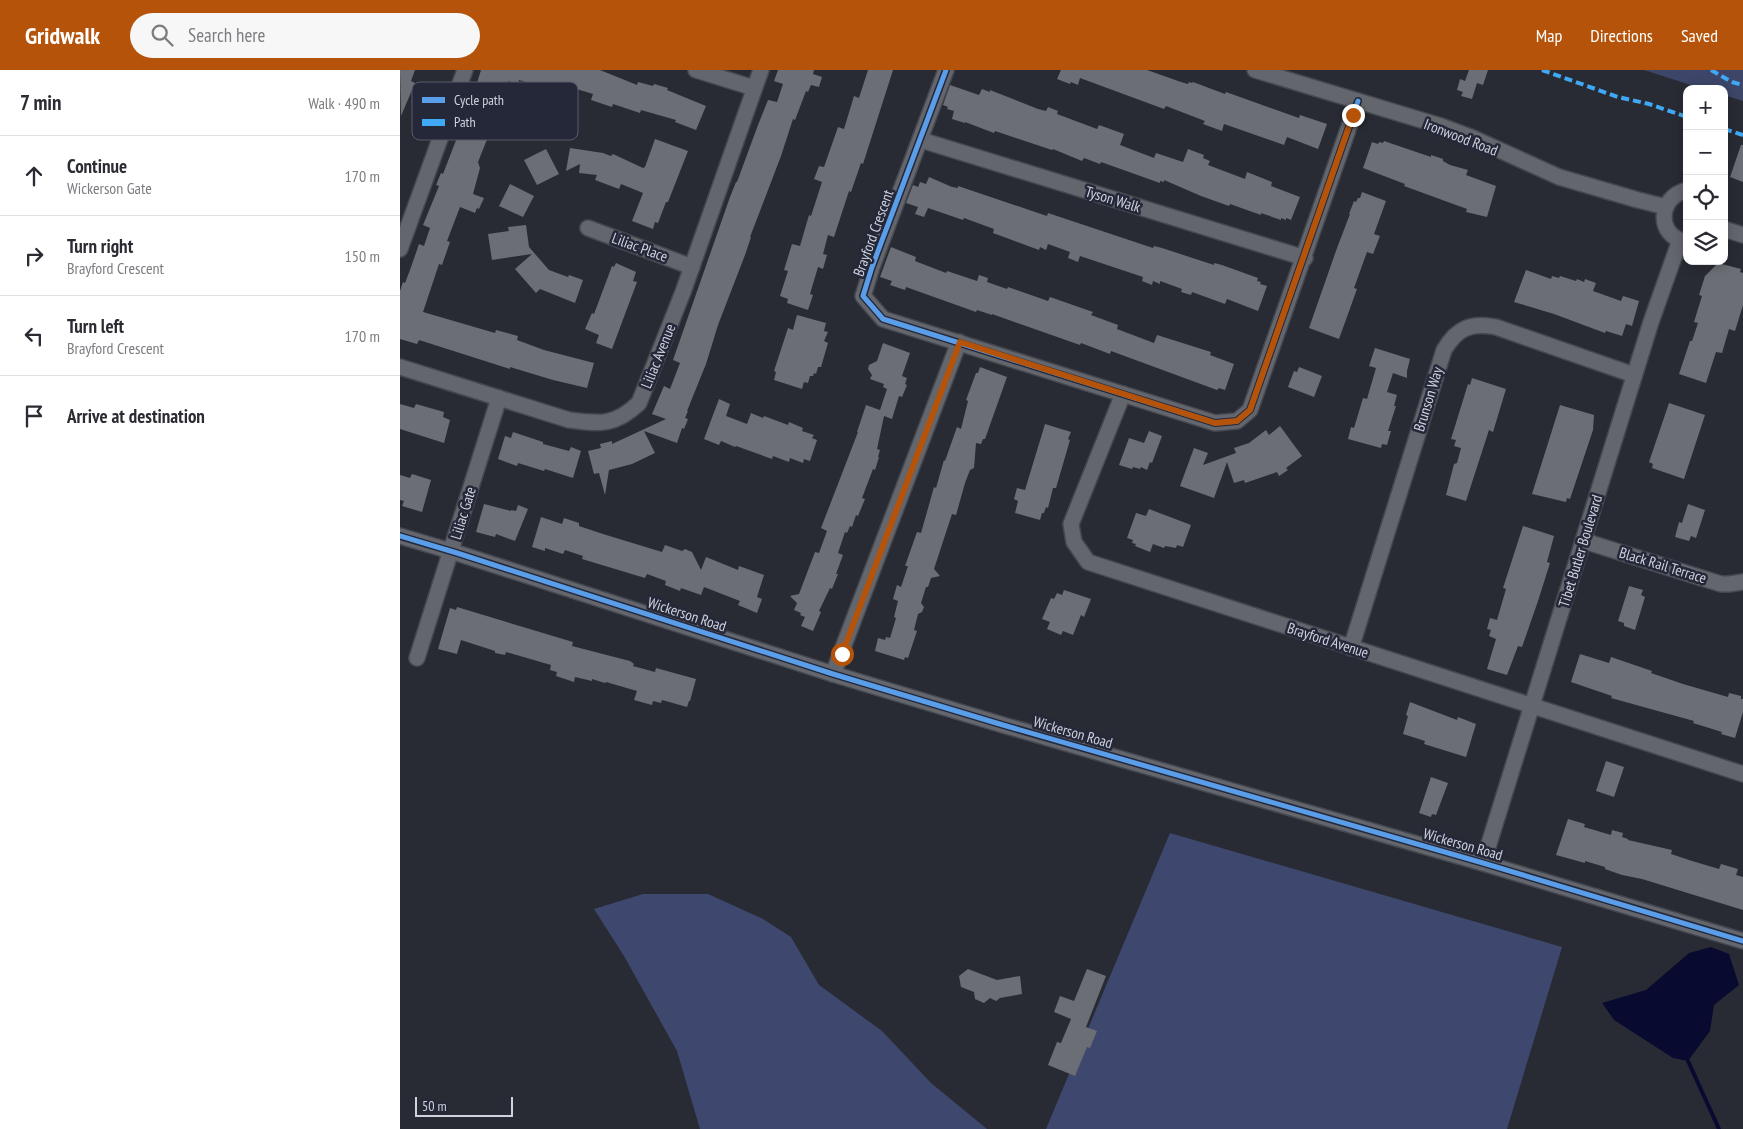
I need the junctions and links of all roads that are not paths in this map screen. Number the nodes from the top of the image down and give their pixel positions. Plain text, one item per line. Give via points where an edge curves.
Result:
1 (465, 70) edge
2 (696, 70) edge
3 (761, 70) edge
4 (946, 70) edge
5 (1255, 70) edge
6 (461, 82) edge
7 (754, 88) junction
8 (1358, 100) junction
9 (440, 140) edge
10 (921, 140) junction
11 (1683, 192) edge
12 (1666, 207) junction
13 (588, 228) dead end
14 (1728, 229) edge
15 (1743, 235) edge
16 (1683, 241) edge
17 (400, 250) edge
18 (1305, 258) junction
19 (692, 267) junction
20 (960, 342) junction
21 (400, 367) edge
22 (1634, 375) junction
23 (1123, 394) junction
24 (499, 398) junction
25 (400, 536) edge
26 (1584, 541) junction
27 (451, 551) junction
28 (1743, 582) edge
29 (1351, 648) junction
30 (417, 658) dead end
31 (833, 674) junction
32 (1532, 706) junction
33 (1743, 774) edge
34 (1483, 863) junction
35 (1743, 942) edge

1 - 6 street
2 - 7 street
3 - 7 street, Liliac Avenue
4 - 10 street, Brayford Crescent
5 - 8 street, Ironwood Road
7 - 19 street, Liliac Avenue
8 - 12 street, Ironwood Road via 1473,138 1559,177
8 - 18 street, Brayford Crescent
9 - 17 street
10 - 18 street, Tyson Walk
10 - 20 street, Brayford Crescent via 863,296 883,319
11 - 12 street via 1674,196
12 - 16 street via 1665,225 1672,235
13 - 19 street, Liliac Place
14 - 15 street
16 - 22 street, Tibet Butler Boulevard
18 - 23 street, Brayford Crescent via 1250,410 1237,421 1215,423
19 - 24 street, Liliac Avenue via 639,402 628,414 595,423 569,420
20 - 23 street, Brayford Crescent
20 - 31 street
21 - 24 street, Liliac Avenue
22 - 26 street, Tibet Butler Boulevard
22 - 29 street, Brunson Way via 1496,327 1471,326 1450,339
23 - 29 street, Brayford Avenue via 1071,524 1074,542 1088,562
24 - 27 street, Liliac Gate
25 - 27 street, Wickerson Road
26 - 28 street, Black Rail Terrace via 1721,584
26 - 32 street, Tibet Butler Boulevard
27 - 30 street, Liliac Gate
27 - 31 street, Wickerson Road
29 - 32 street, Brayford Avenue
31 - 34 street, Wickerson Road
32 - 33 street, Brayford Avenue
32 - 34 street, Tibet Butler Boulevard
34 - 35 street, Wickerson Road

